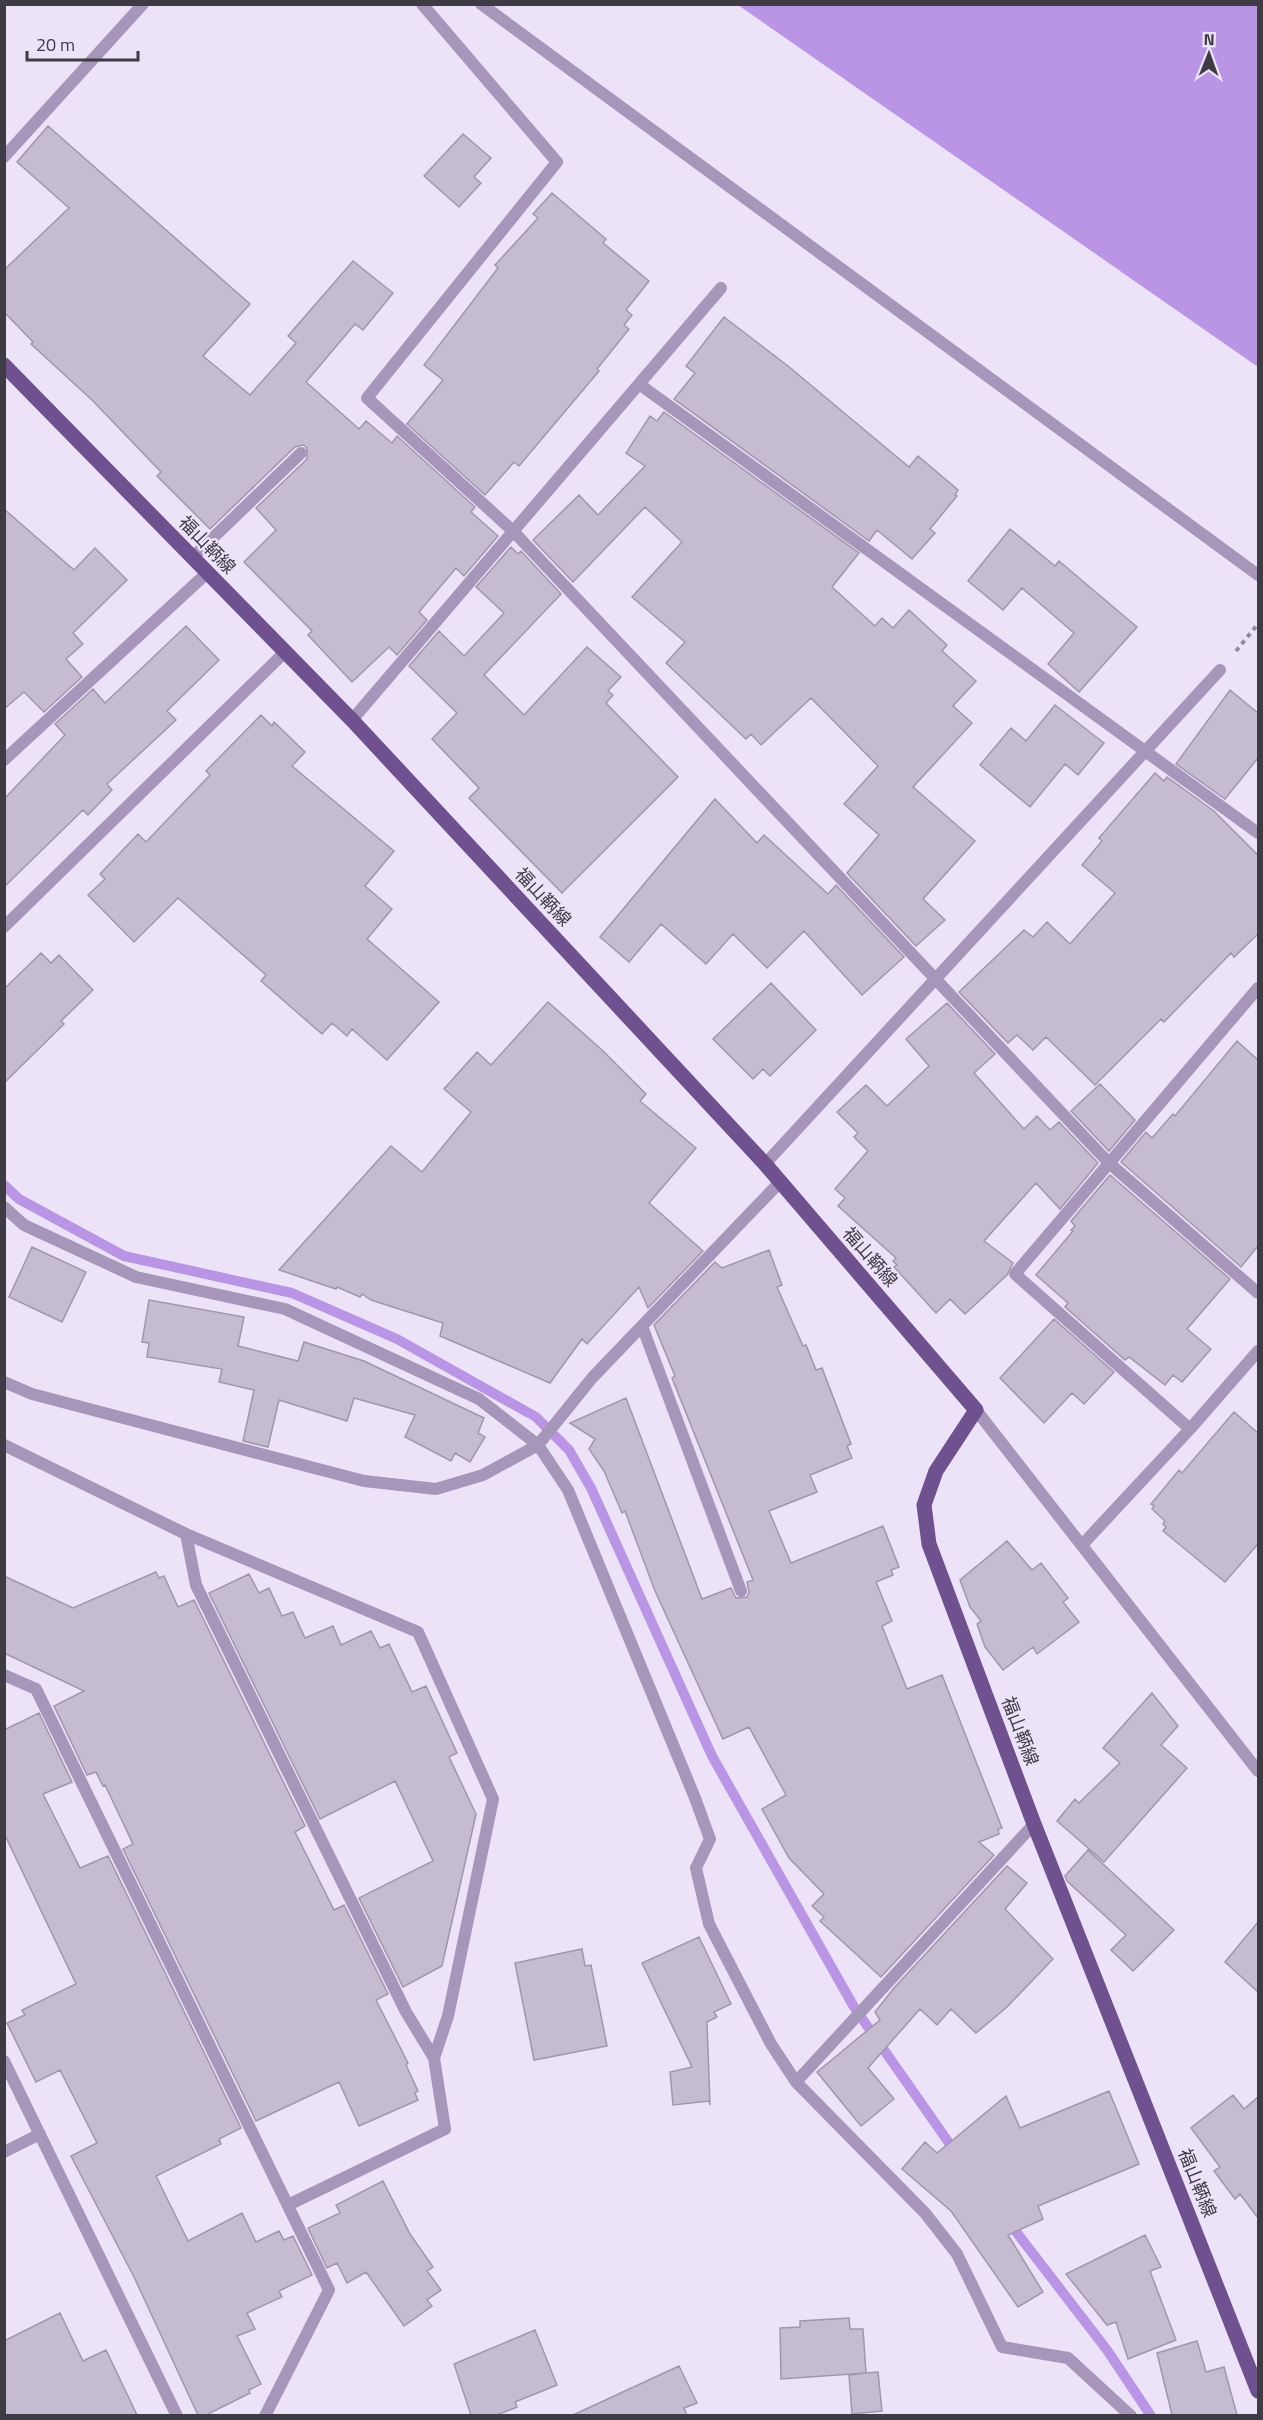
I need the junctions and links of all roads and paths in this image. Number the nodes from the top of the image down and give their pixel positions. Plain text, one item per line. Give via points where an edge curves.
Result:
1 (143, 4) edge
2 (422, 4) edge
3 (481, 4) edge
4 (4, 157) edge
5 (721, 288) dead end
6 (4, 365) edge
7 (639, 384) junction
8 (301, 453) dead end
9 (513, 531) junction
10 (192, 558) junction
11 (207, 573) junction
12 (1258, 574) edge
13 (1258, 624) edge
14 (285, 652) junction
15 (1221, 670) joint
16 (352, 720) junction
17 (1148, 751) junction
18 (4, 760) edge
19 (1258, 832) edge
20 (4, 927) edge
21 (937, 979) junction
22 (1258, 987) edge
23 (1109, 1163) junction
24 (765, 1164) junction
25 (780, 1182) junction
26 (4, 1207) edge
27 (1258, 1293) edge
28 (642, 1326) junction
29 (1258, 1351) edge
30 (4, 1382) edge
31 (976, 1410) junction
32 (1190, 1430) junction
33 (542, 1441) junction
34 (4, 1445) edge
35 (186, 1534) junction
36 (1082, 1545) junction
37 (741, 1591) dead end
38 (4, 1675) edge
39 (1258, 1771) edge
40 (1034, 1824) junction
41 (434, 2058) junction
42 (4, 2061) edge
43 (796, 2082) junction
44 (40, 2134) junction
45 (4, 2151) edge
46 (288, 2205) junction
47 (1258, 2391) edge
48 (177, 2415) edge
49 (265, 2415) edge
50 (1131, 2415) edge

1 - 4 street
2 - 9 street via 557,162 367,398
3 - 12 street
5 - 7 street
6 - 10 main road, 福山鞆線
7 - 9 street
7 - 17 street
8 - 10 street
9 - 16 street
9 - 21 street
10 - 11 main road, 福山鞆線
11 - 14 main road, 福山鞆線
11 - 18 street
13 - 15 path
14 - 16 main road, 福山鞆線
14 - 20 street
15 - 17 street
16 - 24 main road, 福山鞆線
17 - 19 street
17 - 21 street
21 - 23 street
21 - 24 street
22 - 23 street
23 - 27 street
23 - 32 street via 1015,1274
24 - 25 main road, 福山鞆線
25 - 28 street
25 - 31 main road, 福山鞆線
26 - 33 street via 24,1225 136,1277 285,1309 479,1399
28 - 33 street via 592,1378
28 - 37 street
29 - 32 street
30 - 33 street via 32,1394 364,1481 436,1489 483,1475
31 - 36 street
31 - 40 main road, 福山鞆線 via 936,1471 924,1505 929,1544
32 - 36 street
33 - 43 street via 568,1490 710,1839 696,1868 709,1924 771,2044
34 - 35 street
35 - 41 street via 196,1585 406,2012
35 - 41 street via 418,1632 493,1799 448,2016
36 - 39 street
38 - 46 street via 36,1689
40 - 43 street
40 - 47 main road, 福山鞆線
41 - 46 street via 445,2128
42 - 44 street
43 - 50 street via 925,2213 957,2254 1002,2347 1068,2358
44 - 45 street
44 - 48 street
46 - 49 street via 329,2290

